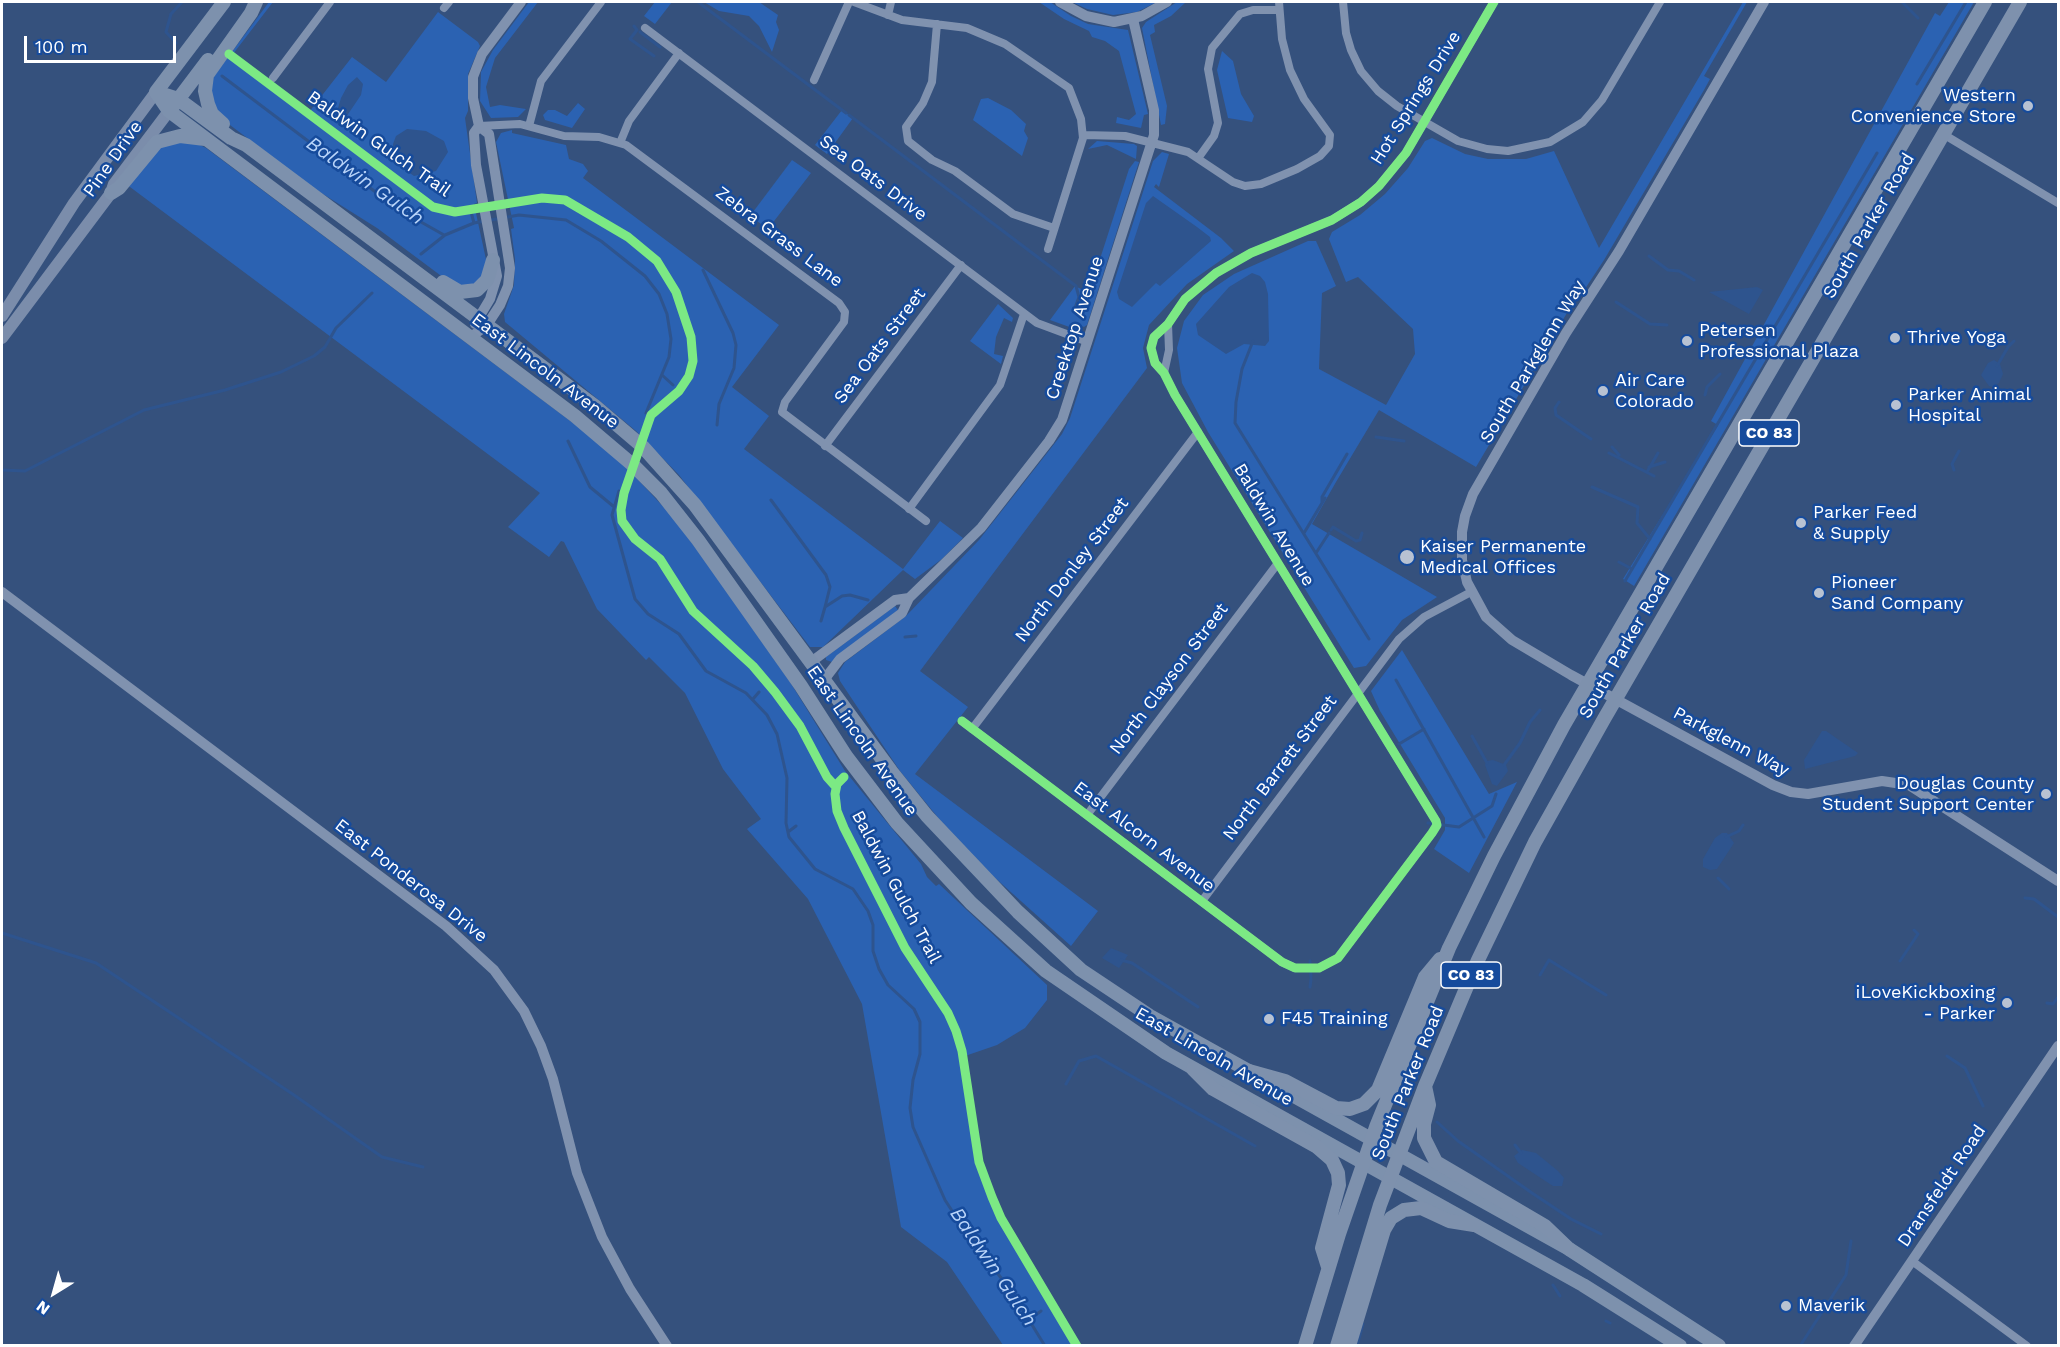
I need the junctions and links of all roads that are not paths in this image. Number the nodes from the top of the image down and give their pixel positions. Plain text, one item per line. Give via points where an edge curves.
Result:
1 (224, 2) edge
2 (255, 2) edge
3 (330, 2) edge
4 (521, 2) edge
5 (601, 2) edge
6 (849, 2) edge
7 (854, 2) edge
8 (891, 2) edge
9 (1060, 2) edge
10 (1167, 2) edge
11 (1343, 2) edge
12 (1494, 2) edge
13 (1660, 2) edge
14 (1764, 2) edge
15 (1985, 2) edge
16 (2020, 2) edge
17 (1279, 5) edge
18 (888, 15) junction
19 (1133, 19) junction
20 (937, 24) junction
21 (645, 28) dead end
22 (679, 53) junction
23 (273, 78) dead end
24 (814, 80) dead end
25 (156, 92) junction
26 (178, 99) junction
27 (169, 111) junction
28 (1424, 122) junction
29 (479, 126) junction
30 (529, 126) junction
31 (1943, 134) junction
32 (1084, 135) junction
33 (206, 139) junction
34 (1152, 142) junction
35 (620, 143) junction
36 (246, 145) junction
37 (1199, 157) junction
38 (111, 193) junction
39 (2058, 202) edge
40 (1054, 228) junction
41 (1048, 249) dead end
42 (392, 254) junction
43 (493, 260) junction
44 (961, 266) junction
45 (1024, 314) junction
46 (2, 316) edge
47 (482, 322) junction
48 (1168, 324) junction
49 (471, 337) junction
50 (2, 338) edge
51 (1088, 342) junction
52 (1164, 373) junction
53 (1198, 432) junction
54 (825, 446) junction
55 (909, 509) junction
56 (926, 521) dead end
57 (1278, 563) junction
58 (2, 592) edge
59 (1471, 592) junction
60 (909, 598) junction
61 (811, 662) junction
62 (825, 680) junction
63 (1588, 684) junction
64 (1356, 693) junction
65 (1616, 698) junction
66 (962, 721) dead end
67 (972, 729) junction
68 (1087, 815) junction
69 (2058, 880) edge
70 (1202, 901) junction
71 (1449, 948) junction
72 (1311, 969) joint
73 (2058, 1046) edge
74 (1193, 1069) junction
75 (1249, 1071) junction
76 (1425, 1086) junction
77 (1371, 1139) junction
78 (1398, 1154) junction
79 (1363, 1163) junction
80 (1390, 1178) junction
81 (1474, 1225) junction
82 (1569, 1249) junction
83 (1912, 1261) junction
84 (1328, 1267) junction
85 (666, 1346) edge
86 (1305, 1346) edge
87 (1337, 1346) edge
88 (1350, 1346) edge
89 (1680, 1346) edge
90 (1719, 1346) edge
91 (1854, 1346) edge
92 (2027, 1346) edge

1 - 25 main road, Pine Drive
2 - 26 main road, Pine Drive
2 - 36 main road via 210,68 206,81 212,114
3 - 23 street
4 - 29 street via 475,68 472,91
5 - 30 street via 541,81
6 - 24 street
7 - 18 street
8 - 18 street
9 - 19 street via 1091,18 1114,22
10 - 19 street
11 - 28 street via 1348,41 1361,71 1384,97
12 - 28 street, Hot Springs Drive
13 - 28 street via 1597,107 1560,137 1520,150 1486,149 1458,141
14 - 59 street, South Parkglenn Way via 1473,494 1465,516 1462,544
15 - 63 highway, South Parker Road / CO 83
16 - 31 highway, South Parker Road / CO 83
17 - 37 street via 1240,14 1212,48 1208,69 1218,123
17 - 37 street via 1290,70 1304,99 1329,133 1328,148 1297,170 1251,186 1233,182
18 - 20 street
19 - 34 street, Creektop Avenue via 1154,113
20 - 32 street via 964,27 1002,43 1064,83 1074,97
20 - 40 street via 932,79 923,103 907,125 908,141 1013,214
21 - 22 street, Sea Oats Drive
22 - 35 street via 629,121
22 - 44 street, Sea Oats Drive
25 - 26 main road, East Lincoln Avenue
25 - 27 main road
25 - 46 main road, Pine Drive via 74,203
26 - 27 main road, Pine Drive
26 - 36 main road, East Lincoln Avenue
27 - 33 main road, East Lincoln Avenue
27 - 38 main road, Pine Drive
28 - 48 street, Hot Springs Drive via 1397,166 1361,202 1323,224 1226,266 1188,295
29 - 30 street, Zebra Grass Lane
29 - 43 street via 474,133
29 - 47 street via 489,134 509,278 502,301
30 - 35 street, Zebra Grass Lane via 564,136 599,137
31 - 39 street
31 - 65 highway, South Parker Road / CO 83
32 - 34 street via 1115,134
32 - 40 street
33 - 38 main road via 172,137 155,143
33 - 49 main road, East Lincoln Avenue
34 - 37 street
34 - 51 street, Creektop Avenue
35 - 54 street, Zebra Grass Lane via 844,308 843,325 782,407 786,416
36 - 42 main road, East Lincoln Avenue
38 - 50 main road, Pine Drive
40 - 41 street
42 - 43 main road via 406,254 453,290 464,293 484,285
42 - 47 main road, East Lincoln Avenue
43 - 47 street via 496,283
44 - 45 street, Sea Oats Drive
44 - 54 street, Sea Oats Street
45 - 51 street, Sea Oats Drive via 1046,328
45 - 55 street via 1000,386
47 - 49 street
47 - 61 main road, East Lincoln Avenue via 595,406 659,463 695,505
48 - 52 street via 1170,340
48 - 52 street, Hot Springs Drive via 1154,337 1150,348
49 - 74 main road, East Lincoln Avenue via 605,439 661,493 867,785 965,898 1046,971
51 - 60 street, Creektop Avenue via 1065,413 1052,438 990,518
52 - 53 street, Baldwin Avenue
53 - 57 street, Baldwin Avenue
53 - 67 street, North Donley Street
54 - 55 street, Zebra Grass Lane
55 - 56 street, Zebra Grass Lane
57 - 64 street, Baldwin Avenue
57 - 68 street, North Clayson Street
58 - 85 street, East Ponderosa Drive via 446,926 499,976 524,1011 545,1055 578,1173 602,1236
59 - 63 street, South Parkglenn Way via 1503,634
59 - 64 street, North Barrett Street via 1414,624
60 - 61 street, Creektop Avenue via 895,600
60 - 62 street, Creektop Avenue via 902,613 842,658
61 - 62 main road, East Lincoln Avenue
62 - 75 main road, East Lincoln Avenue via 927,816 1057,949 1130,1005
63 - 65 street, South Parkglenn Way
63 - 71 highway, South Parker Road / CO 83 via 1516,812
64 - 70 street, North Barrett Street
64 - 72 street, Baldwin Avenue via 1437,825 1341,955 1333,963
65 - 69 street, Parkglenn Way via 1791,792 1812,794 1885,781 1914,787
65 - 76 highway, South Parker Road / CO 83 via 1508,896
66 - 67 street, East Alcorn Avenue
67 - 68 street, East Alcorn Avenue
68 - 70 street, East Alcorn Avenue
70 - 72 street, East Alcorn Avenue via 1287,965
71 - 75 highway via 1425,977 1380,1085 1364,1104 1336,1108 1285,1082
71 - 77 highway, South Parker Road / CO 83
73 - 83 street, Dransfeldt Road
74 - 79 main road, East Lincoln Avenue
74 - 84 highway via 1213,1089 1317,1147 1332,1160 1339,1185 1322,1248
75 - 77 main road, East Lincoln Avenue
76 - 78 highway, South Parker Road / CO 83
76 - 82 highway via 1430,1105 1424,1136 1436,1162 1545,1226
77 - 78 main road, East Lincoln Avenue
77 - 79 highway, South Parker Road / CO 83
78 - 80 highway, South Parker Road / CO 83
78 - 82 main road, East Lincoln Avenue
79 - 80 main road, East Lincoln Avenue
79 - 84 highway, South Parker Road / CO 83
80 - 81 main road, East Lincoln Avenue
80 - 87 highway, South Parker Road / CO 83
81 - 88 highway via 1449,1221 1418,1208 1391,1218 1384,1230
81 - 89 main road, East Lincoln Avenue
82 - 90 main road, East Lincoln Avenue
83 - 91 street, Dransfeldt Road
83 - 92 street
84 - 86 highway, South Parker Road / CO 83

